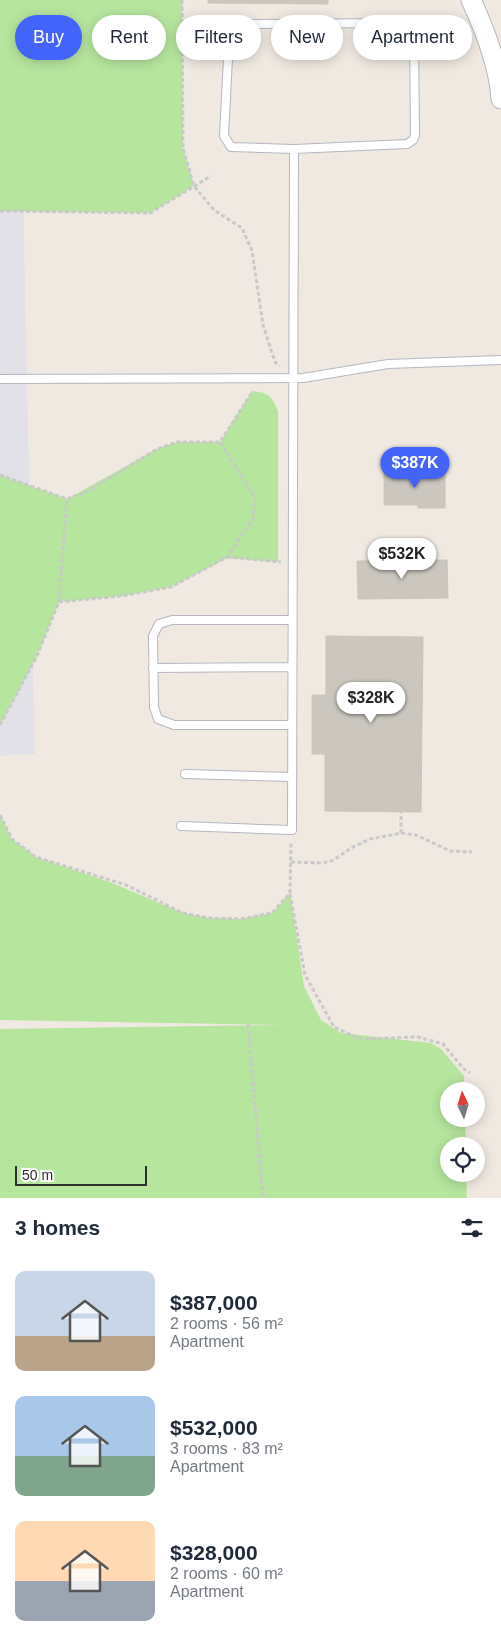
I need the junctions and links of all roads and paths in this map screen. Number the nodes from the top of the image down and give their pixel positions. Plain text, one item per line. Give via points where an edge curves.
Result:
1 (182, 0) edge
2 (471, 0) edge
3 (501, 99) edge
4 (294, 149) junction
5 (211, 176) dead end
6 (194, 186) junction
7 (0, 211) edge
8 (501, 360) edge
9 (0, 378) edge
10 (261, 378) junction
11 (293, 378) junction
12 (220, 442) junction
13 (0, 475) edge
14 (67, 499) junction
15 (227, 558) junction
16 (292, 563) junction
17 (59, 602) junction
18 (292, 620) junction
19 (292, 667) junction
20 (153, 668) junction
21 (0, 725) edge
22 (292, 725) junction
23 (185, 774) dead end
24 (292, 776) junction
25 (401, 812) dead end
26 (0, 815) edge
27 (181, 826) dead end
28 (292, 830) junction
29 (400, 833) junction
30 (472, 852) dead end
31 (291, 862) junction
32 (290, 893) junction
33 (248, 1024) dead end
34 (470, 1072) dead end
35 (263, 1198) edge

1 - 6 path via 183,148
2 - 3 street via 491,50
4 - 4 lane via 407,144 413,140 414,34 410,26 402,23 240,24 232,28 224,136 231,147
4 - 11 lane
5 - 6 path
6 - 7 path via 150,213
6 - 11 path via 214,210 242,228 252,251 263,325 275,362
8 - 11 lane via 388,364
9 - 10 lane
10 - 11 lane
10 - 12 path
11 - 16 lane
12 - 14 path via 177,442 157,449 88,491
12 - 15 path via 255,498 253,519
13 - 14 path
14 - 17 path
15 - 16 path
15 - 17 path via 171,587
16 - 18 lane
17 - 21 path via 37,656
18 - 19 lane
18 - 20 lane via 172,620 159,624 153,636
19 - 20 lane
19 - 22 lane
20 - 22 lane via 154,707 158,719 174,725
22 - 24 lane
23 - 24 lane
24 - 28 lane
25 - 29 path
26 - 32 path via 12,839 36,857 126,885 183,913 209,918 272,913
27 - 28 lane
28 - 31 path
29 - 30 path via 416,835 450,851
29 - 31 path via 370,838 334,860 323,863
31 - 32 path
32 - 34 path via 305,975 334,1027 360,1039 418,1037 443,1044
33 - 35 path

